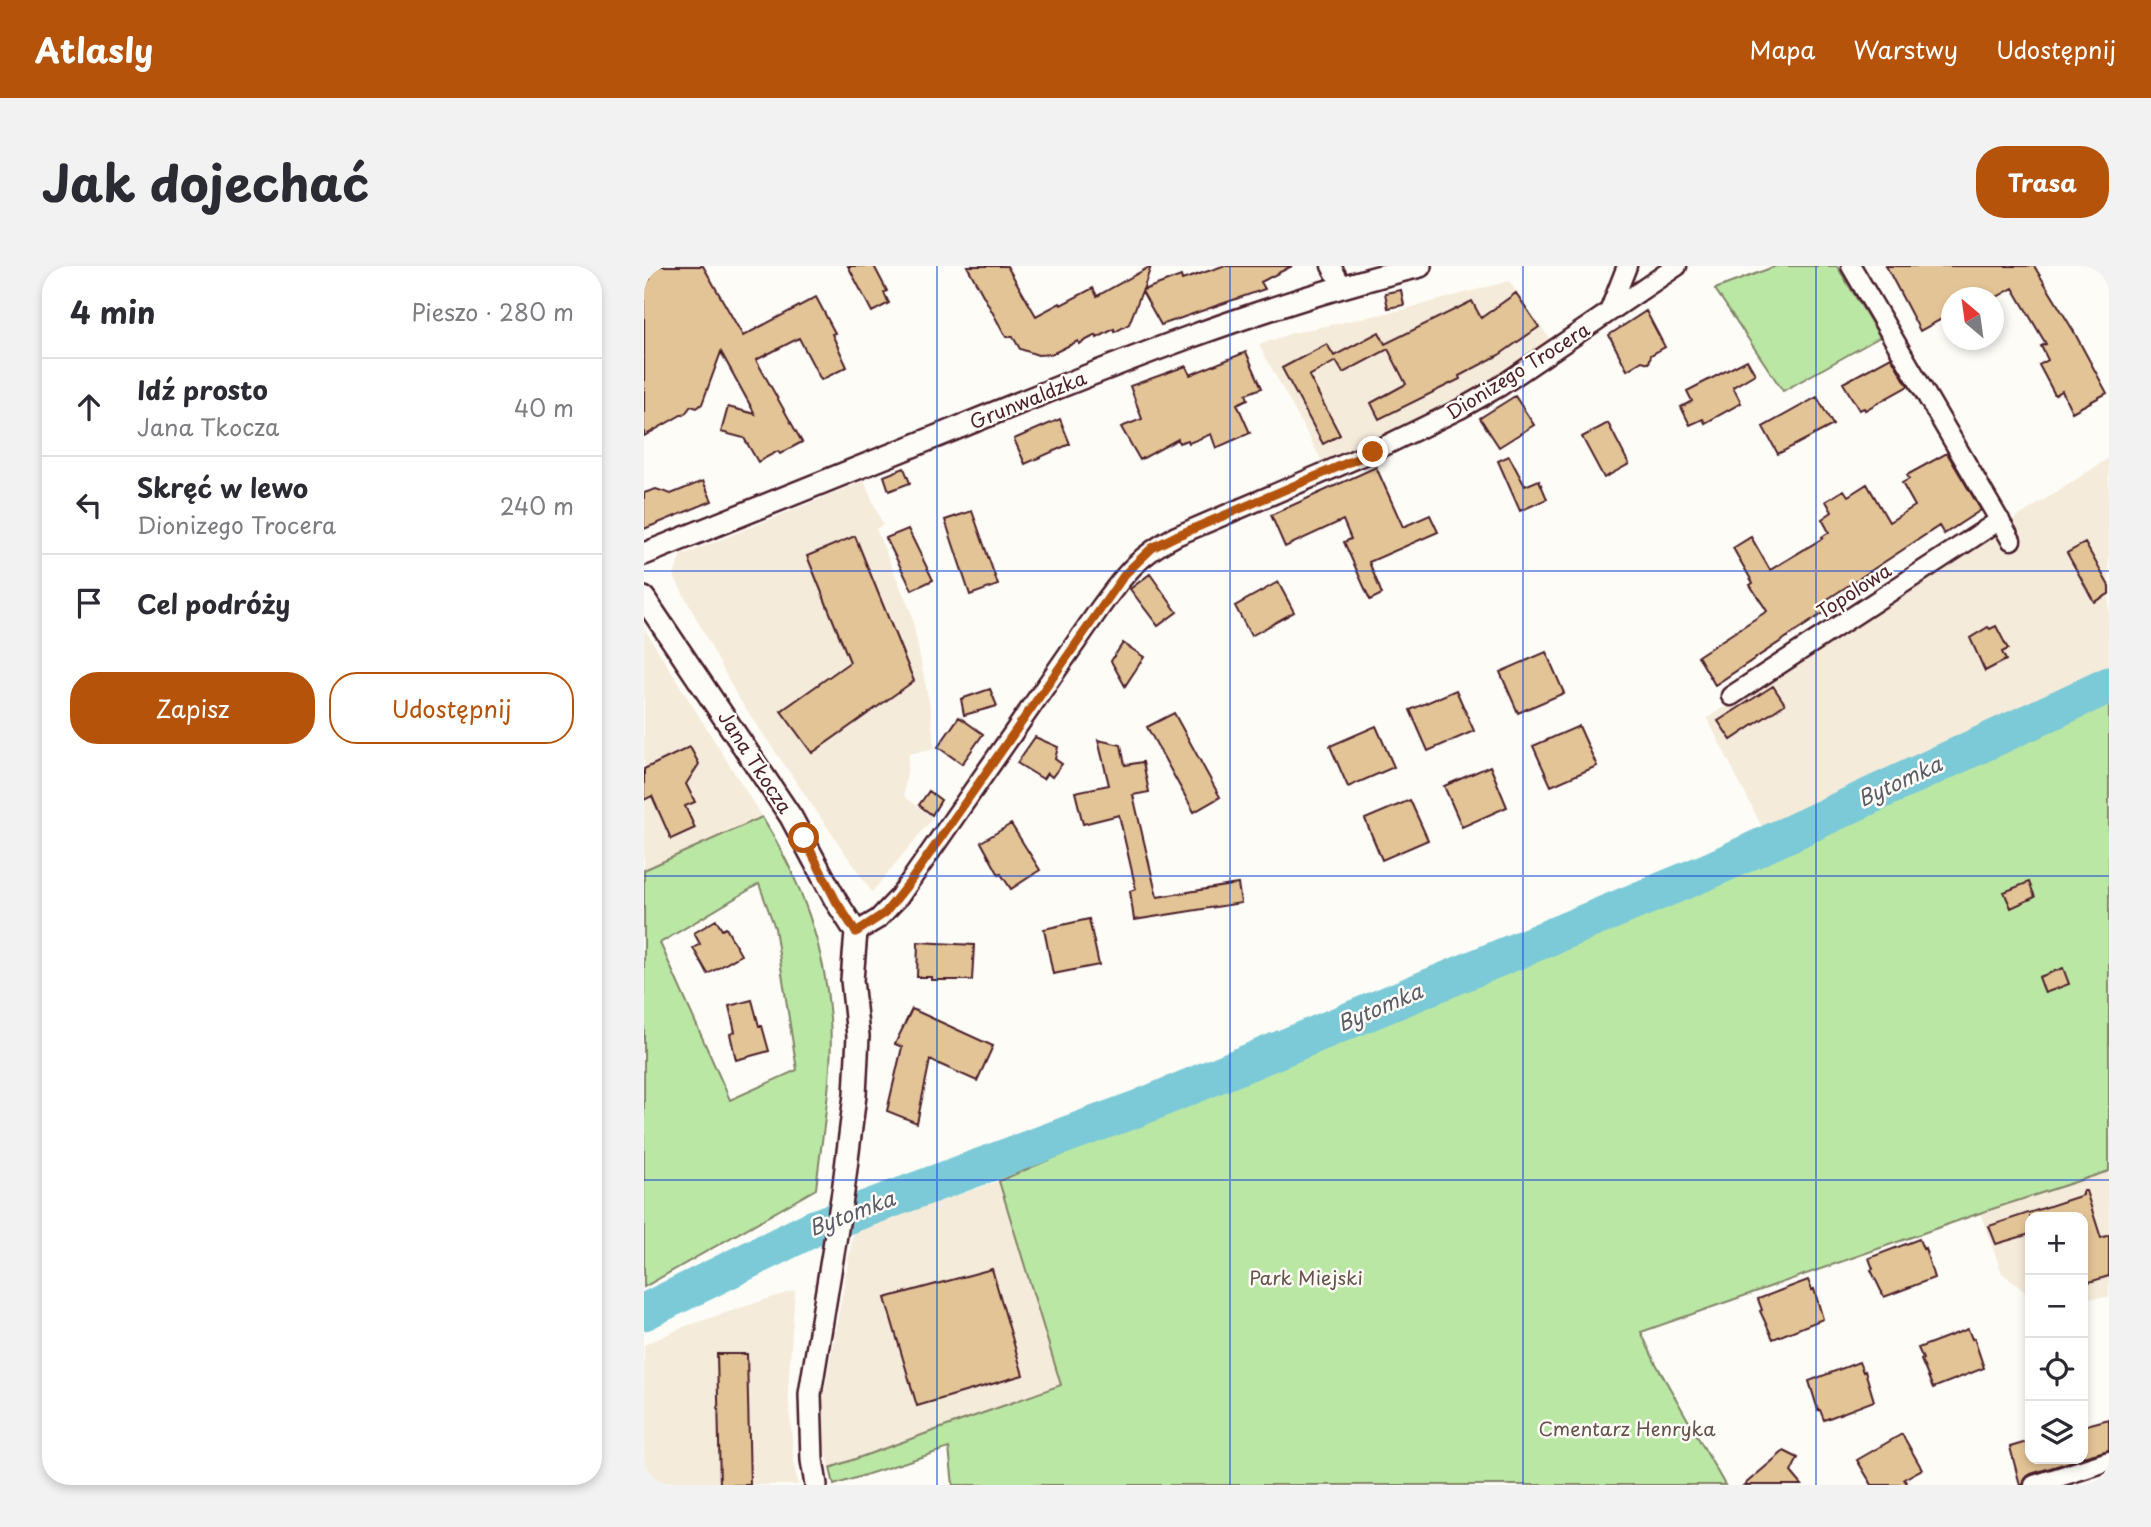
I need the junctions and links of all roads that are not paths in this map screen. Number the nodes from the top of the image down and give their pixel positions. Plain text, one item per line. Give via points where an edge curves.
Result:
1 (1331, 266) edge
2 (1420, 266) edge
3 (1628, 266) edge
4 (1676, 266) edge
5 (1850, 266) edge
6 (1342, 286) junction
7 (1609, 312) junction
8 (2000, 520) junction
9 (2011, 540) dead end
10 (644, 554) edge
11 (644, 598) edge
12 (1731, 696) dead end
13 (856, 932) junction
14 (2109, 1461) edge
15 (816, 1485) edge
16 (2034, 1485) edge

1 - 6 street
2 - 6 street, Grunwaldzka
3 - 7 street, Dionizego Trocera
4 - 7 street, Dionizego Trocera
5 - 8 street
6 - 10 street, Grunwaldzka via 1082,378
7 - 13 street, Dionizego Trocera via 1460,410 1152,548 1117,585 899,897 878,919
8 - 9 street
8 - 12 street, Topolowa
11 - 13 street, Jana Tkocza via 791,817
13 - 15 street via 852,980 858,1036 855,1095 810,1394
14 - 16 street

